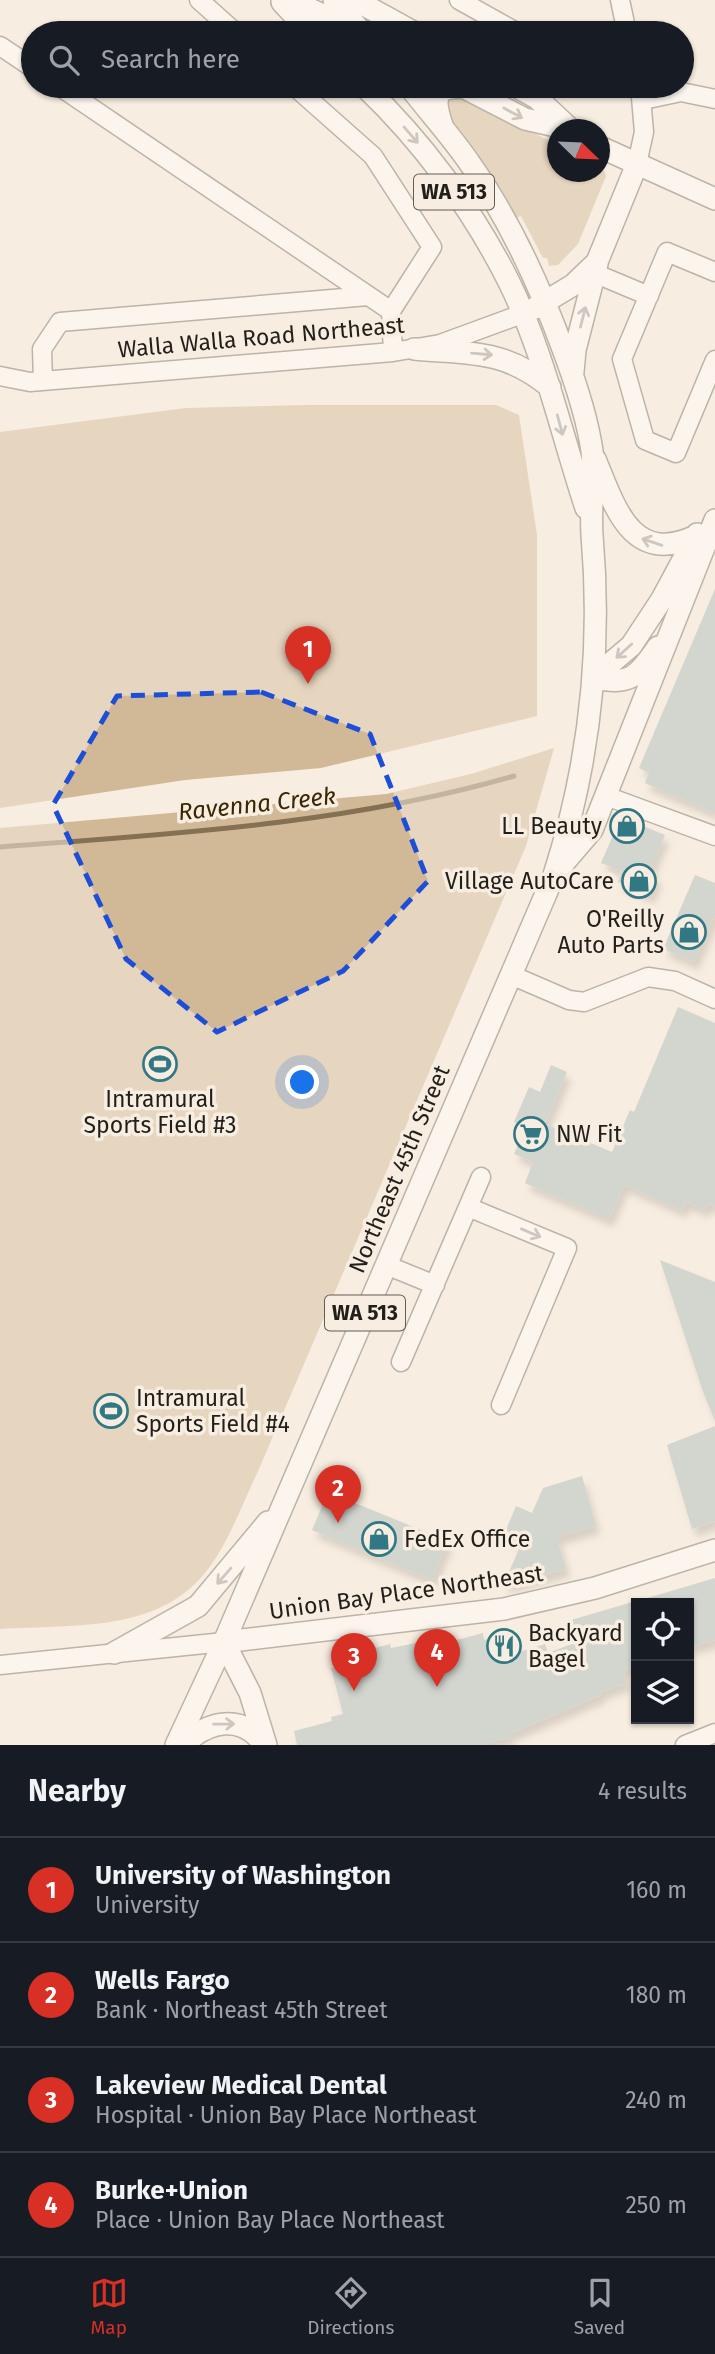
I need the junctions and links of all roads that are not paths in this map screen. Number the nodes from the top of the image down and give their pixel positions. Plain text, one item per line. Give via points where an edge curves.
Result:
1 (199, 0) edge
2 (280, 0) edge
3 (289, 0) edge
4 (334, 0) edge
5 (355, 0) edge
6 (459, 0) edge
7 (620, 0) edge
8 (223, 21) edge
9 (300, 21) edge
10 (336, 21) edge
11 (352, 21) edge
12 (393, 21) edge
13 (497, 21) edge
14 (624, 21) edge
15 (0, 46) edge
16 (21, 60) edge
17 (694, 95) edge
18 (77, 98) edge
19 (308, 98) edge
20 (375, 98) edge
21 (419, 98) edge
22 (437, 98) edge
23 (485, 98) edge
24 (537, 98) edge
25 (641, 98) edge
26 (715, 99) edge
27 (559, 119) edge
28 (547, 124) edge
29 (444, 130) junction
30 (610, 152) edge
31 (637, 164) junction
32 (715, 199) edge
33 (596, 267) junction
34 (715, 272) edge
35 (368, 296) junction
36 (649, 296) junction
37 (547, 303) junction
38 (391, 311) junction
39 (523, 314) junction
40 (414, 349) junction
41 (393, 352) junction
42 (715, 360) edge
43 (573, 372) junction
44 (0, 376) edge
45 (43, 381) junction
46 (550, 388) junction
47 (592, 452) junction
48 (715, 507) edge
49 (715, 520) edge
50 (591, 524) junction
51 (696, 536) junction
52 (669, 629) junction
53 (593, 678) junction
54 (607, 796) junction
55 (715, 836) edge
56 (554, 875) junction
57 (511, 975) junction
58 (715, 999) edge
59 (481, 1177) dead end
60 (468, 1207) junction
61 (386, 1265) junction
62 (435, 1285) junction
63 (401, 1362) dead end
64 (502, 1405) dead end
65 (283, 1504) junction
66 (715, 1550) edge
67 (224, 1642) junction
68 (114, 1653) junction
69 (0, 1665) edge
70 (715, 1732) edge
71 (176, 1745) edge
72 (183, 1745) edge
73 (265, 1745) edge
74 (685, 1745) edge

1 - 8 street
2 - 9 main road
3 - 10 main road
4 - 11 main road
5 - 12 main road
6 - 13 street
7 - 14 street
15 - 16 street
17 - 26 street
18 - 35 street
19 - 38 street via 373,156 432,247
20 -> 39 main road, WA 513 via 449,184 509,282
21 - 29 main road, WA 513
22 - 29 main road via 435,106
23 -> 28 main road via 525,119
24 - 27 main road
25 - 31 street via 644,132
29 - 37 main road, WA 513 via 507,222
30 - 31 main road
31 - 32 main road
31 - 33 main road
33 - 36 street
33 - 37 main road
43 -> 33 main road
34 - 36 street via 667,252
35 - 38 street
35 - 45 street via 60,322 42,349
36 - 42 street via 622,359 645,440 676,453
37 - 39 main road
37 - 43 main road, WA 513
38 - 41 street
39 - 40 street, Walla Walla Road Northeast
39 - 46 main road, WA 513
40 - 41 street, Walla Walla Road Northeast
40 -> 46 main road via 500,356 527,368
41 - 45 street, Walla Walla Road Northeast
43 - 47 main road, WA 513
44 - 45 street, Walla Walla Road Northeast via 20,382
46 -> 50 main road, WA 513
47 - 50 main road, WA 513
51 -> 47 main road via 678,544 651,544 635,535 618,512
48 - 51 main road
49 - 52 main road
50 - 53 main road, WA 513
51 -> 53 main road via 631,646
52 - 53 main road via 635,676 620,683
52 - 54 main road
53 - 56 main road, Northeast 45th Street / WA 513 via 581,778
54 - 55 street
54 - 56 main road via 592,830
56 - 57 main road, Northeast 45th Street / WA 513
57 - 58 street via 584,1002 648,977 676,981
57 - 61 main road, Northeast 45th Street / WA 513
59 - 60 street
60 - 62 street
60 -> 64 street via 567,1248
61 - 62 street
61 - 65 main road, Northeast 45th Street / WA 513
62 - 63 street
65 - 67 main road, Northeast 45th Street / WA 513
65 -> 68 main road via 198,1606
66 - 67 main road, Union Bay Place Northeast via 595,1588 504,1609
67 - 68 street
67 - 71 main road, Northeast 45th Street / WA 513
67 - 73 main road via 250,1693
68 - 69 street
70 - 74 street
72 -> 73 main road via 200,1730 229,1723 244,1726

